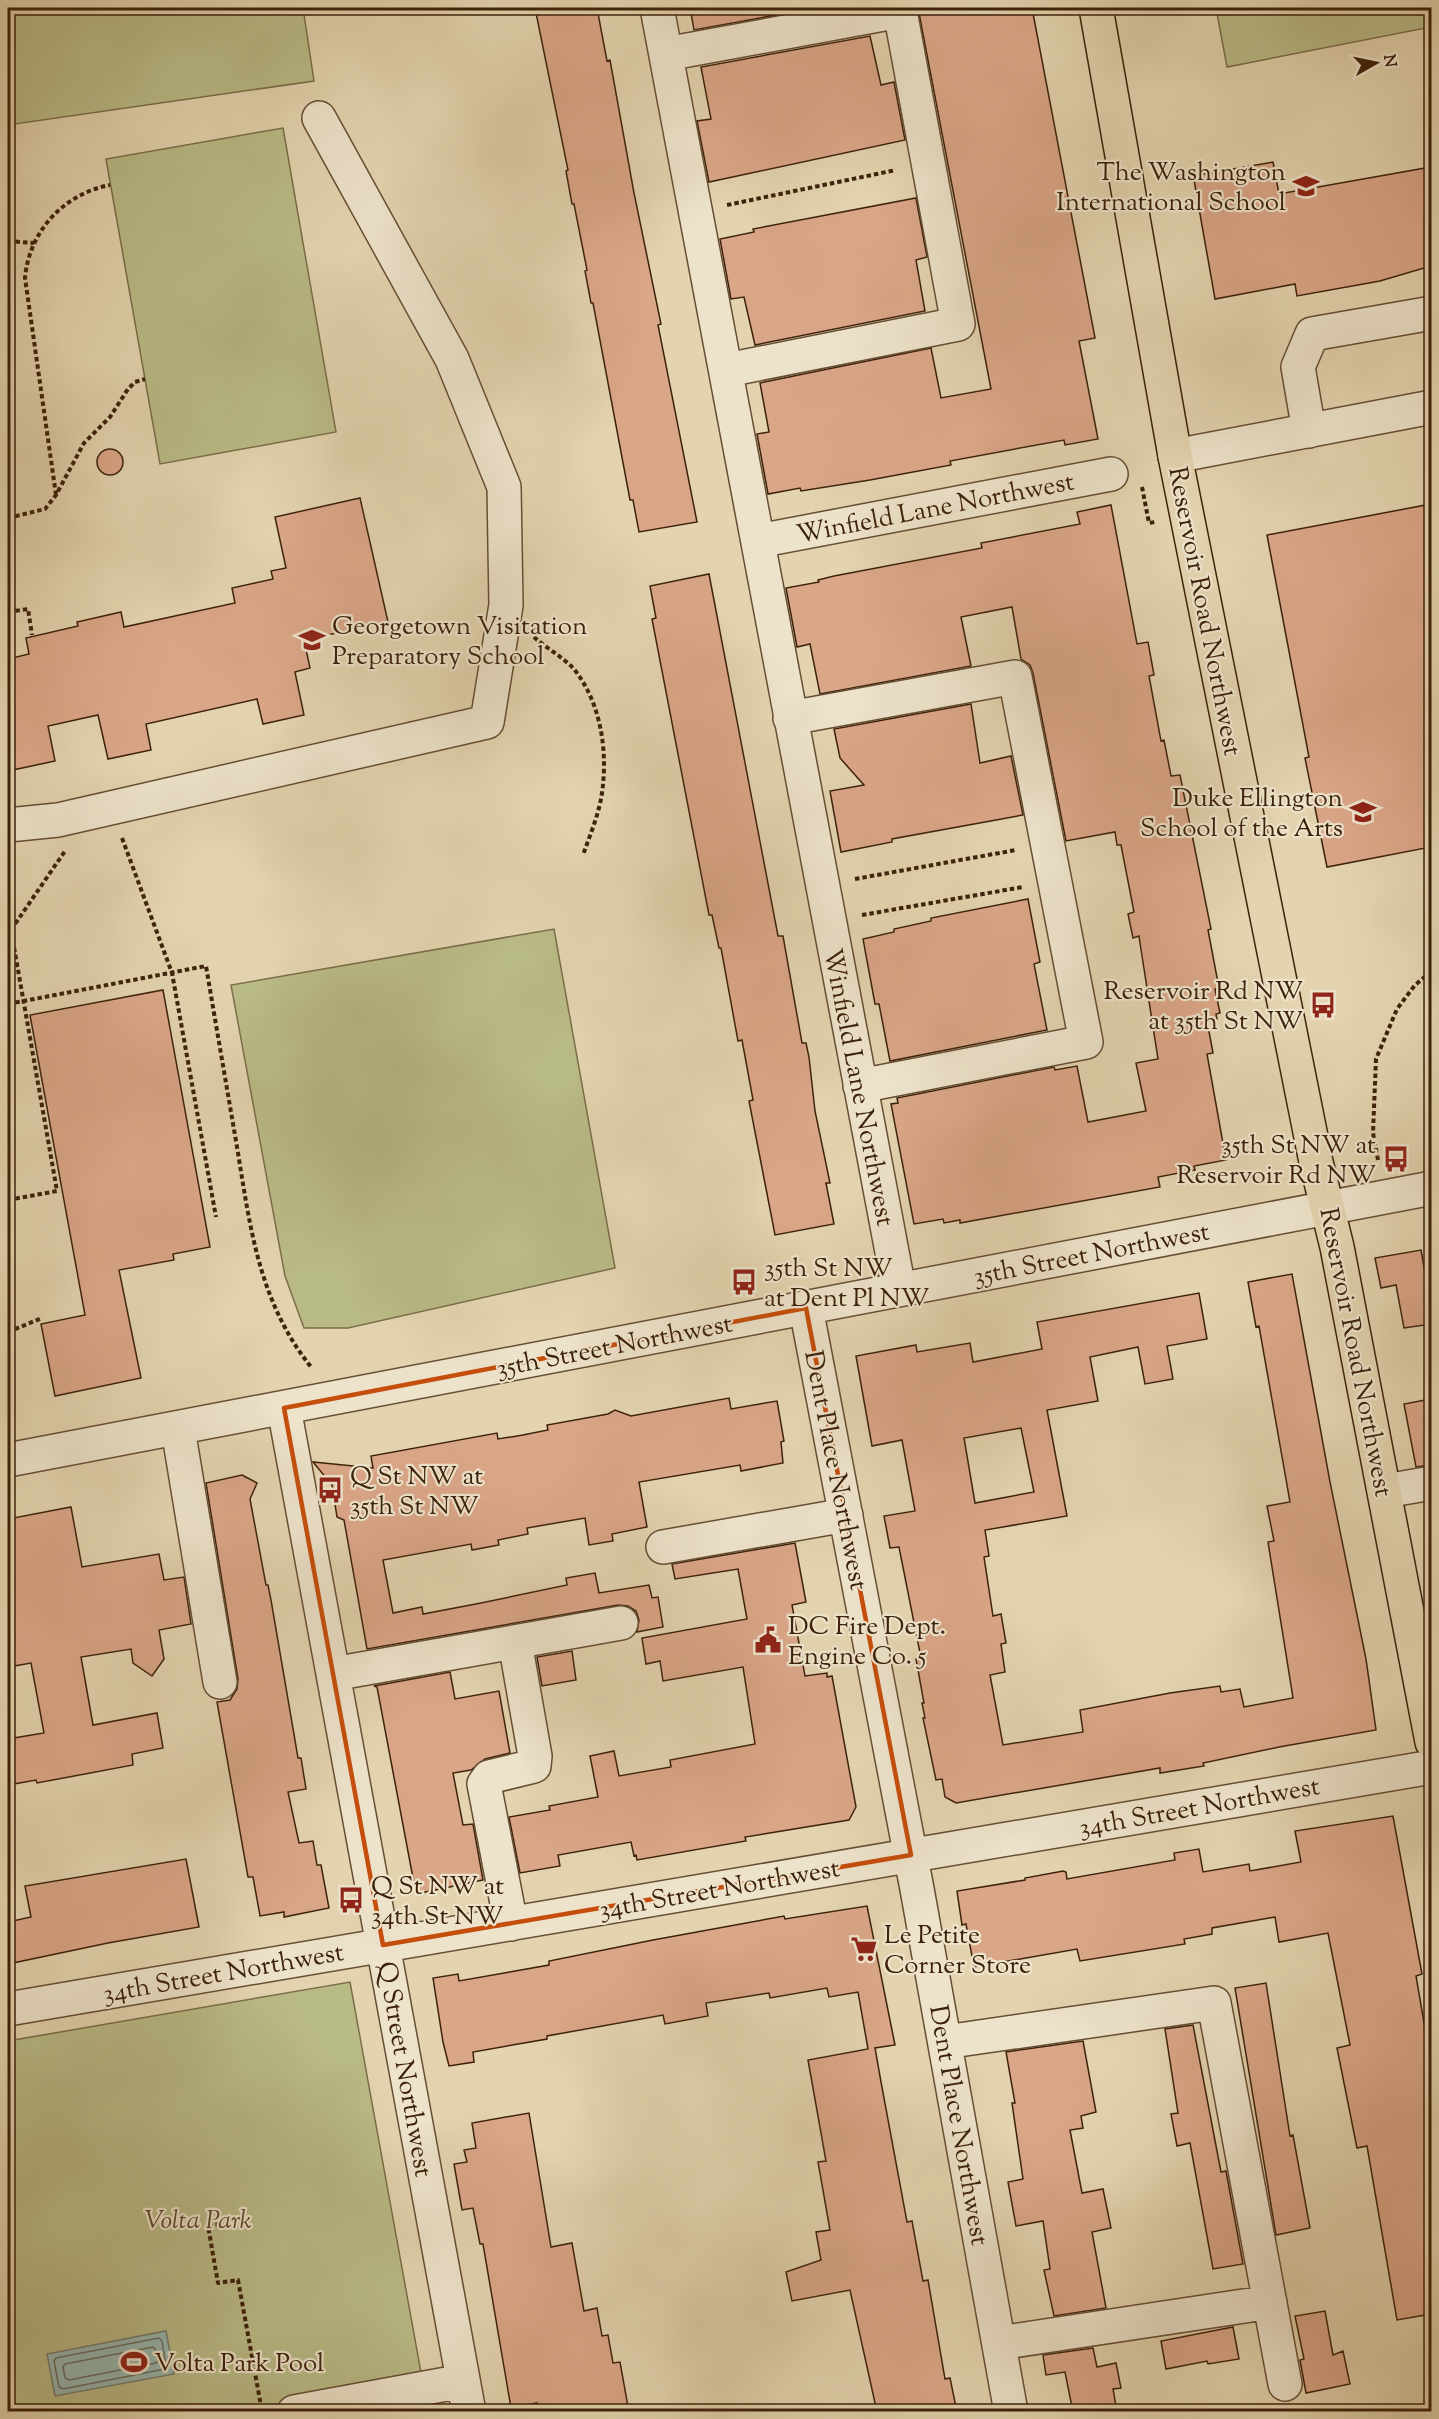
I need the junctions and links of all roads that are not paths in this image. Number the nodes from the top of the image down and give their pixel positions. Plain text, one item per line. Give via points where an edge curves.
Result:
1 (657, 8) edge
2 (1096, 8) edge
3 (666, 54) junction
4 (319, 118) dead end
5 (1431, 313) edge
6 (727, 370) junction
7 (1431, 407) edge
8 (1309, 431) junction
9 (1175, 456) junction
10 (1126, 476) road end
11 (758, 541) junction
12 (790, 718) junction
13 (8, 825) edge
14 (860, 1086) junction
15 (1431, 1188) edge
16 (1329, 1208) junction
17 (899, 1289) junction
18 (806, 1308) junction
19 (284, 1408) junction
20 (178, 1429) junction
21 (8, 1460) edge
22 (1431, 1483) edge
23 (1385, 1491) junction
24 (846, 1515) junction
25 (663, 1547) dead end
26 (621, 1623) dead end
27 (515, 1642) junction
28 (333, 1674) junction
29 (220, 1682) dead end
30 (1431, 1742) edge
31 (1431, 1767) edge
32 (910, 1855) junction
33 (511, 1924) junction
34 (383, 1945) junction
35 (8, 2009) edge
36 (945, 2042) junction
37 (1270, 2302) junction
38 (999, 2343) junction
39 (1285, 2384) dead end
40 (466, 2396) edge
41 (294, 2412) edge
42 (1011, 2412) edge

1 - 3 street, Winfield Lane Northwest
2 - 9 main road, Reservoir Road Northwest
3 - 6 street, Winfield Lane Northwest
3 - 6 street via 900,11 958,324
4 - 13 street via 452,359 504,487 506,605 487,722 58,820
5 - 8 street via 1312,334 1298,367
6 - 11 street, Winfield Lane Northwest
7 - 8 street
8 - 9 street
9 - 16 main road, Reservoir Road Northwest via 1313,1151
10 - 11 street, Winfield Lane Northwest
11 - 12 street, Winfield Lane Northwest
12 - 14 street, Winfield Lane Northwest
12 - 14 street via 1015,677 1086,1042
14 - 17 street, Winfield Lane Northwest
15 - 16 street, 35th Street Northwest
16 - 17 street, 35th Street Northwest
16 - 23 main road, Reservoir Road Northwest
17 - 18 street, 35th Street Northwest
18 - 19 street, 35th Street Northwest
18 - 24 street, Dent Place Northwest
19 - 20 street, 35th Street Northwest
19 - 28 street, Q Street Northwest
20 - 21 street, 35th Street Northwest
20 - 29 street
22 - 23 street
23 - 30 main road, Reservoir Road Northwest
24 - 25 street
24 - 32 street, Dent Place Northwest
26 - 27 street
27 - 28 street
27 - 33 street via 534,1766 489,1777 484,1784
28 - 34 street, Q Street Northwest
31 - 32 street, 34th Street Northwest
32 - 33 street, 34th Street Northwest
32 - 36 street, Dent Place Northwest
33 - 34 street, 34th Street Northwest
34 - 35 street, 34th Street Northwest
34 - 40 street, Q Street Northwest
36 - 37 street via 1214,2003
36 - 38 street, Dent Place Northwest
37 - 38 street
37 - 39 street
38 - 42 street, Dent Place Northwest
40 - 41 street

